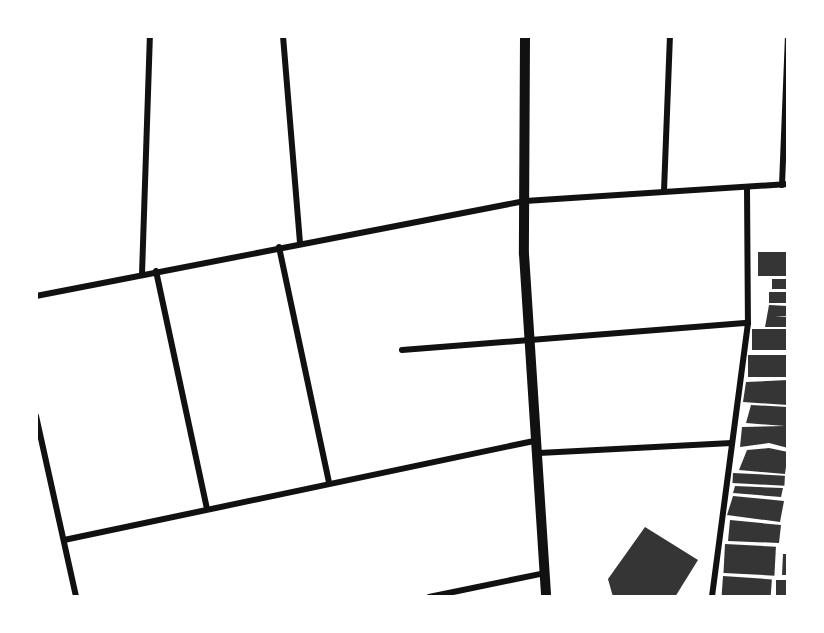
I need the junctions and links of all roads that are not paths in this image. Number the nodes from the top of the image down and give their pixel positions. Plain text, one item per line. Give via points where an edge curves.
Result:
1 (150, 36) edge
2 (283, 36) edge
3 (525, 36) edge
4 (670, 36) edge
5 (788, 36) edge
6 (785, 185) edge
7 (747, 188) junction
8 (664, 191) junction
9 (525, 201) junction
10 (300, 243) junction
11 (279, 247) junction
12 (156, 271) junction
13 (142, 274) junction
14 (36, 296) edge
15 (748, 323) junction
16 (530, 337) junction
17 (402, 350) dead end
18 (36, 416) edge
19 (538, 440) junction
20 (732, 443) junction
21 (539, 453) junction
22 (329, 482) junction
23 (207, 508) junction
24 (64, 540) junction
25 (545, 573) junction
26 (76, 597) edge
27 (429, 597) edge
28 (546, 597) edge
29 (712, 597) edge

1 - 13 street
2 - 10 street
3 - 9 street
4 - 8 street
5 - 6 street
6 - 7 street
7 - 8 street
7 - 15 street
8 - 9 street
9 - 10 street
9 - 16 street
10 - 11 street
11 - 12 street
11 - 22 street
12 - 13 street
12 - 23 street
13 - 14 street
15 - 16 street
15 - 20 street
16 - 17 street
16 - 19 street
18 - 24 street
19 - 21 street
19 - 22 street
20 - 21 street
20 - 29 street
21 - 25 street
22 - 23 street
23 - 24 street
24 - 26 street
25 - 27 street
25 - 28 street

